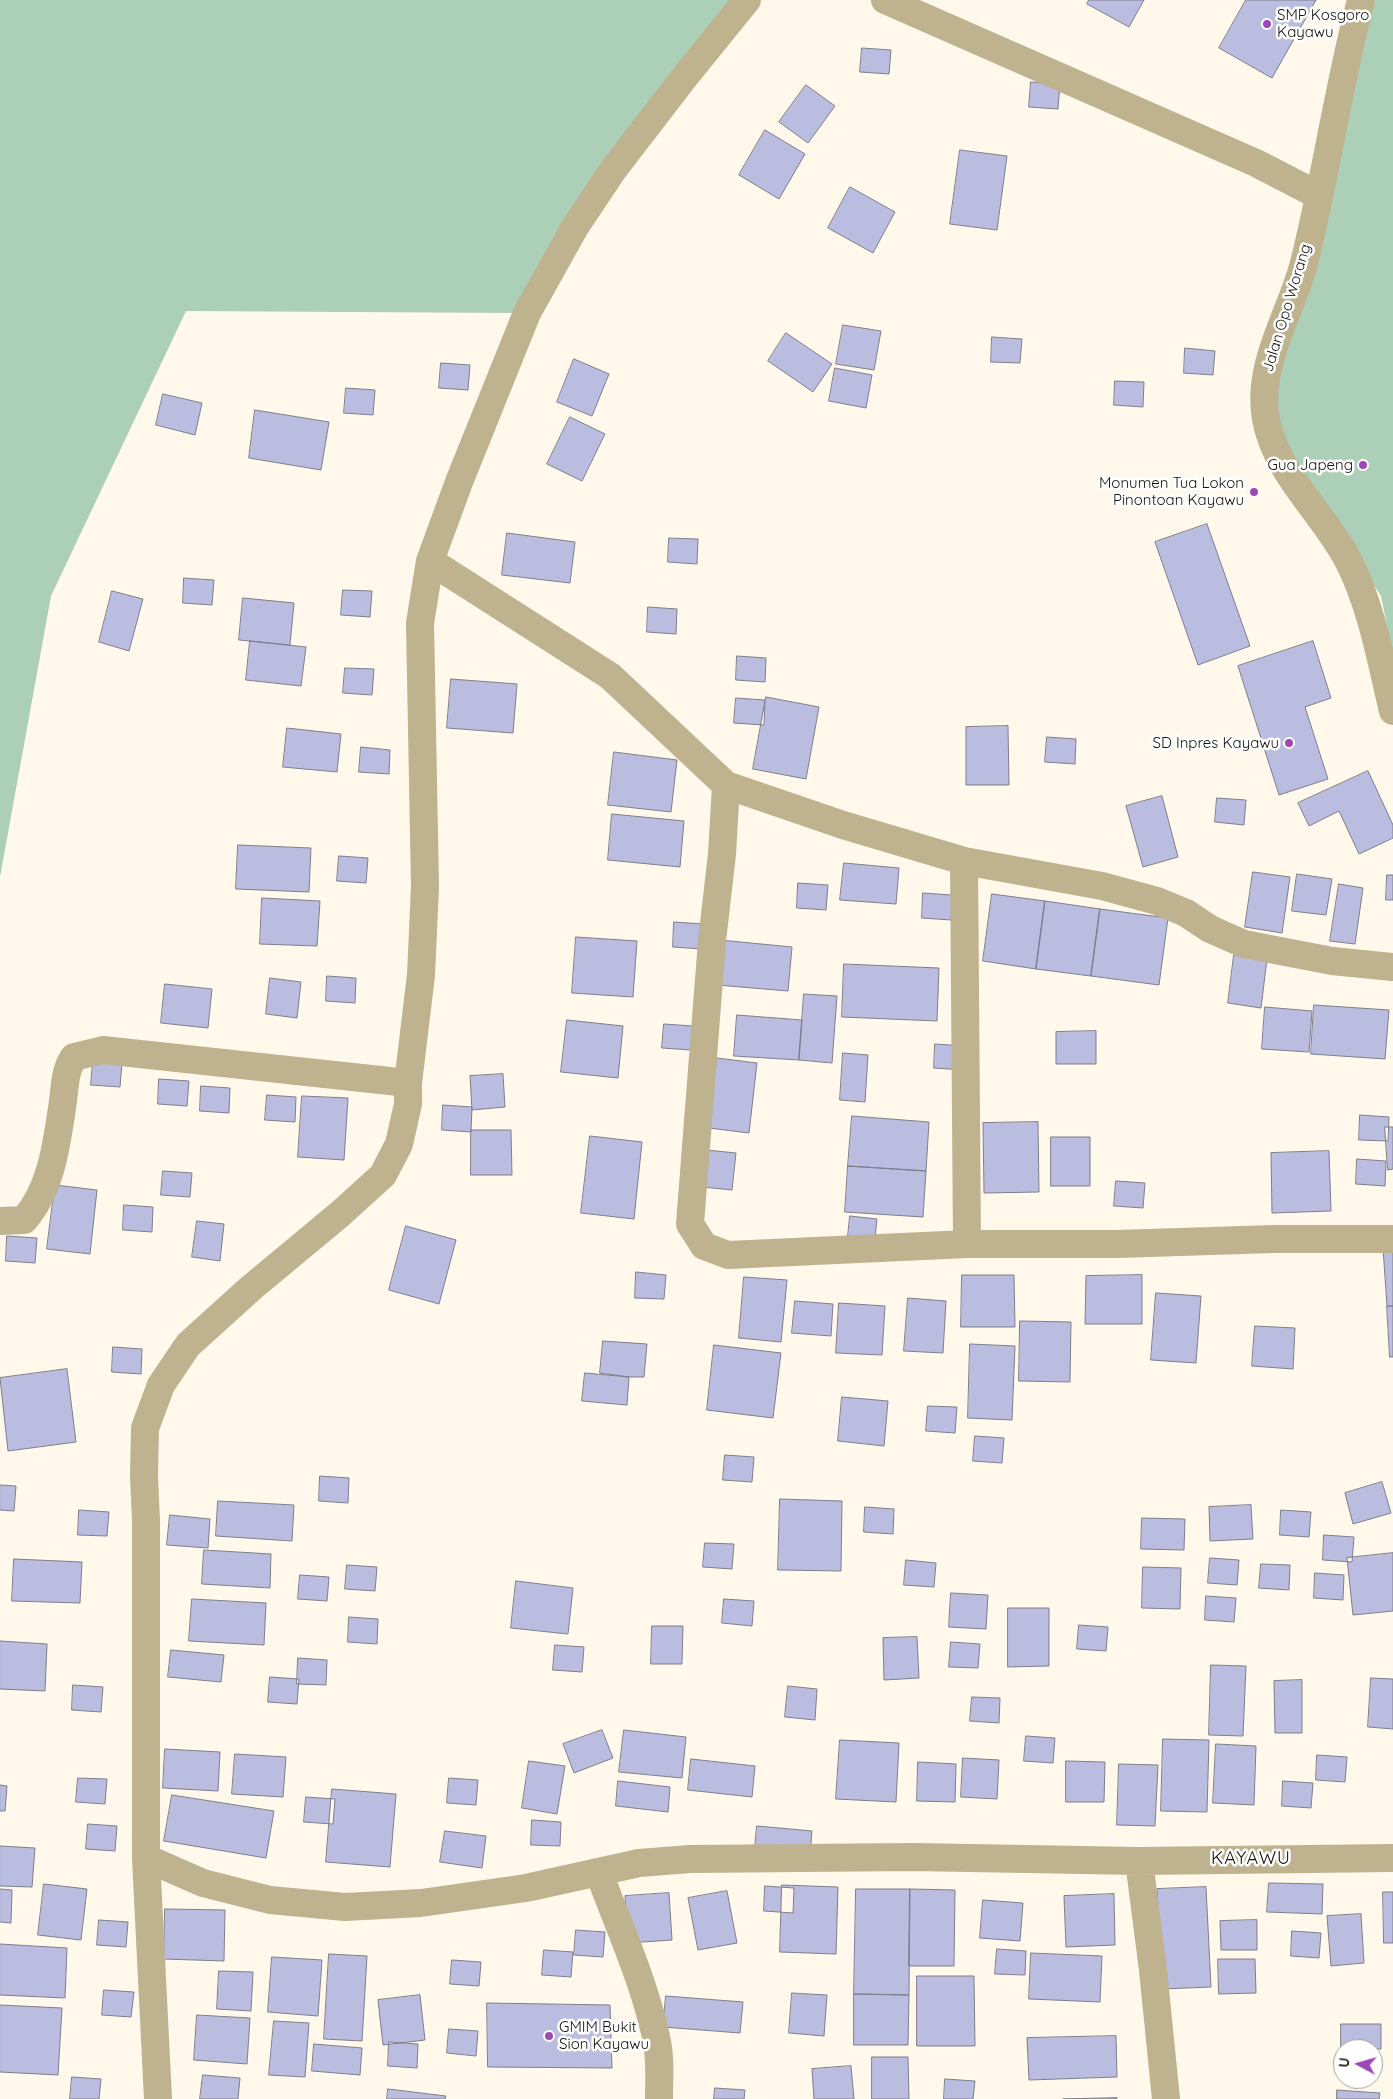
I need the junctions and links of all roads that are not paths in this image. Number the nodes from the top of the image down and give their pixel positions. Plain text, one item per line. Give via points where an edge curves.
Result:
1 (747, 0) edge
2 (885, 0) edge
3 (1361, 0) edge
4 (1318, 195) junction
5 (430, 561) junction
6 (1393, 711) edge
7 (726, 785) junction
8 (964, 861) junction
9 (1393, 967) edge
10 (408, 1083) junction
11 (0, 1221) edge
12 (1393, 1238) edge
13 (967, 1244) junction
14 (146, 1858) junction
15 (1393, 1858) edge
16 (1139, 1861) junction
17 (599, 1873) junction
18 (158, 2099) edge
19 (658, 2099) edge
20 (1166, 2099) edge

1 - 5 street via 613,170 575,227 528,313
2 - 4 street via 1238,154
3 - 4 street, Jalan Opo Worang
4 - 6 street, Jalan Opo Worang via 1303,265 1269,361 1264,385 1266,419 1274,449 1348,560 1360,586
5 - 7 street via 610,676
5 - 10 street via 420,623 425,897 421,975
7 - 8 street via 843,826
7 - 13 street via 690,1224 704,1246 728,1255
8 - 9 street via 1102,886 1157,901 1244,944 1332,961
8 - 13 street
10 - 11 street via 103,1050 74,1057 68,1065 48,1180 24,1220
10 - 14 street via 408,1104 399,1144 383,1175 188,1345 161,1385 146,1428
12 - 13 street
14 - 17 street via 202,1883 270,1900 345,1907 430,1902
14 - 18 street
15 - 16 street
16 - 17 street via 743,1857 639,1863
16 - 20 street
17 - 19 street via 657,2039 660,2068

